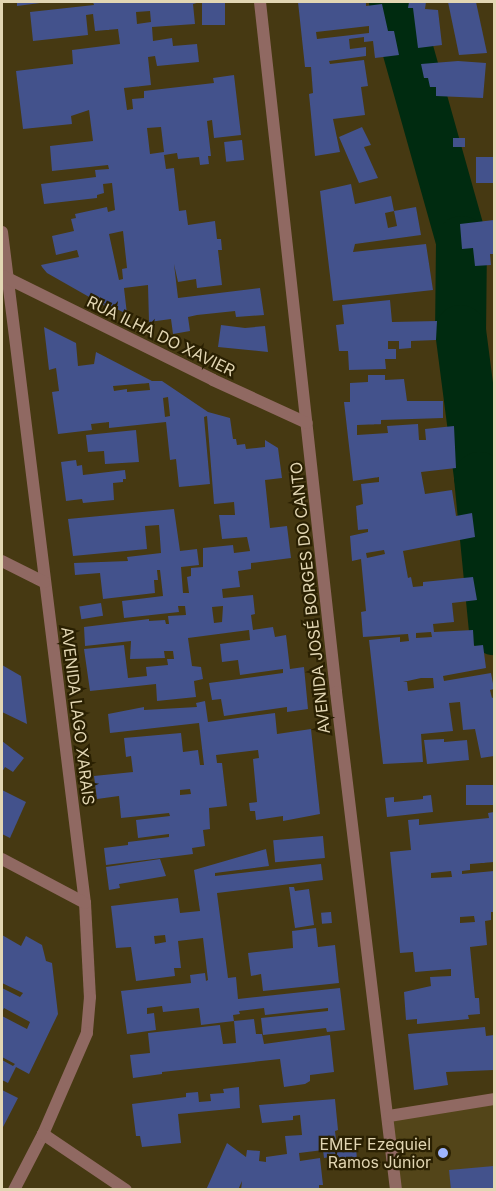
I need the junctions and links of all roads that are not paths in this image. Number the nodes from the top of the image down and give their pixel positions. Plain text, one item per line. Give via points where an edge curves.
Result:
1 (260, 2) edge
2 (2, 232) edge
3 (4, 277) edge
4 (307, 423) junction
5 (2, 561) edge
6 (44, 582) junction
7 (2, 859) edge
8 (86, 903) junction
9 (495, 1099) edge
10 (389, 1116) junction
11 (43, 1134) junction
12 (14, 1190) edge
13 (126, 1190) edge
14 (396, 1190) edge

1 - 4 street, AVENIDA JOSÉ BORGES DO CANTO
2 - 3 street, AVENIDA LAGO XARAIS
3 - 4 street, RUA ILHA DO XAVIER
3 - 6 street, AVENIDA LAGO XARAIS
4 - 10 street, AVENIDA JOSÉ BORGES DO CANTO
5 - 6 street
6 - 8 street, AVENIDA LAGO XARAIS
7 - 8 street
8 - 11 street, AVENIDA LAGO XARAIS via 90,997 87,1033
9 - 10 street
10 - 14 street, AVENIDA JOSÉ BORGES DO CANTO
11 - 12 street, AVENIDA LAGO XARAIS
11 - 13 street

